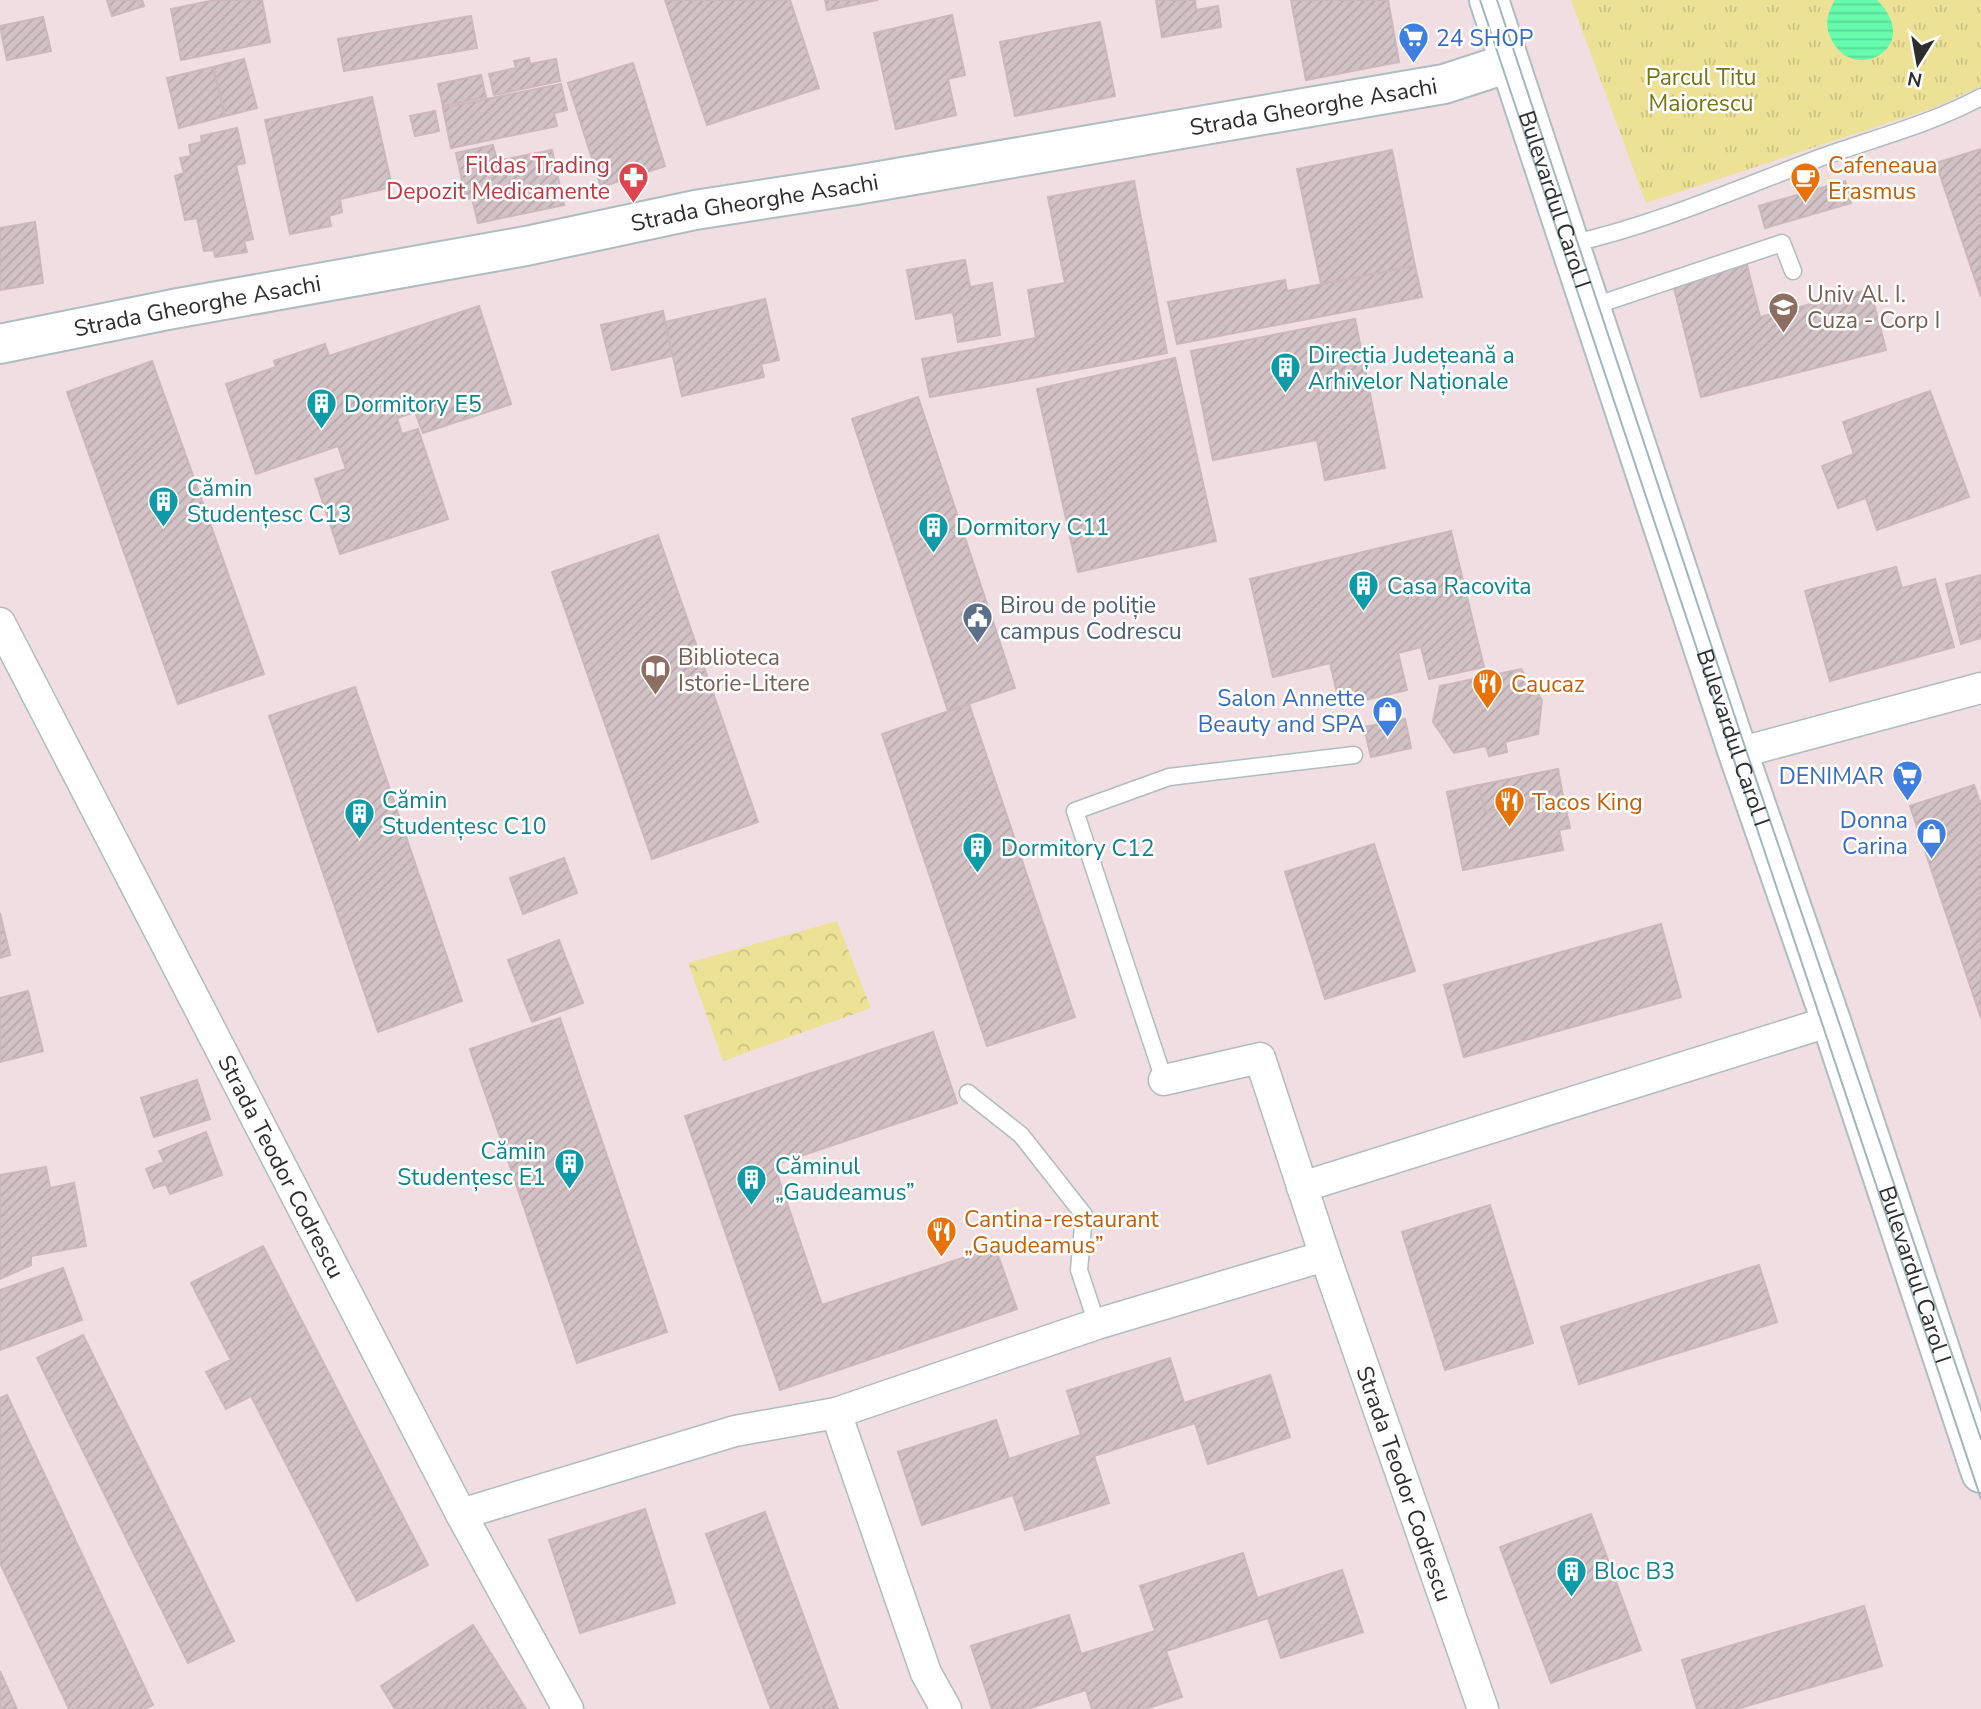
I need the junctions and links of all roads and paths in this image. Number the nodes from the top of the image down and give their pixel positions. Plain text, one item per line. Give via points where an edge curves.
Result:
1 (1489, 0) edge
2 (1509, 63) junction
3 (1981, 97) edge
4 (1570, 244) junction
5 (1793, 271) dead end
6 (1591, 307) junction
7 (0, 344) edge
8 (0, 623) edge
9 (1981, 688) edge
10 (1738, 753) junction
11 (1354, 755) dead end
12 (1831, 1021) junction
13 (1164, 1080) joint
14 (968, 1093) dead end
15 (1302, 1187) junction
16 (1325, 1256) junction
17 (1097, 1324) junction
18 (836, 1413) junction
19 (1981, 1473) edge
20 (461, 1514) junction
21 (568, 1709) edge
22 (946, 1709) edge
23 (1483, 1709) edge

1 - 2 main road, Bulevardul Carol I
2 - 4 main road, Bulevardul Carol I
2 - 7 main road, Strada Gheorghe Asachi via 1444,84 695,209 526,246
3 - 4 lane via 1950,114 1651,220
4 - 6 main road, Bulevardul Carol I
5 - 6 lane via 1782,243
6 - 10 main road, Bulevardul Carol I
8 - 20 street, Strada Teodor Codrescu
9 - 10 street
10 - 12 main road, Bulevardul Carol I
11 - 13 lane via 1169,777 1075,811
12 - 15 street
12 - 19 main road, Bulevardul Carol I
13 - 15 street, Strada Teodor Codrescu via 1260,1058
14 - 17 lane via 1021,1135 1084,1215 1079,1270
15 - 16 street, Strada Teodor Codrescu
16 - 17 street
16 - 23 street, Strada Teodor Codrescu
17 - 18 street
18 - 20 street via 735,1431
18 - 22 street via 926,1673
20 - 21 street, Strada Teodor Codrescu

